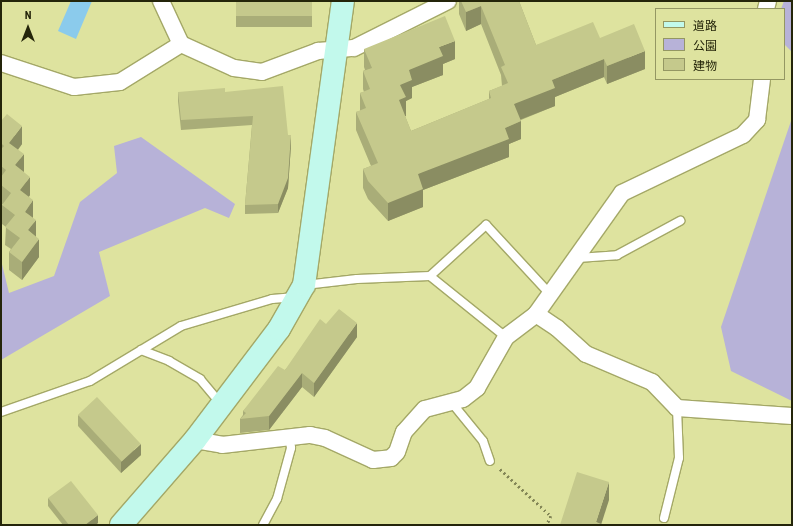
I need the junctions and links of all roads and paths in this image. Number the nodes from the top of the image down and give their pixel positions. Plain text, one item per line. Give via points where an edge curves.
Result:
1 (161, 1) edge
2 (343, 1) edge
3 (444, 2) edge
4 (181, 44) junction
5 (336, 51) junction
6 (1, 63) edge
7 (762, 80) edge
8 (680, 221) dead end
9 (578, 258) junction
10 (430, 276) junction
11 (301, 291) junction
12 (549, 293) junction
13 (536, 314) junction
14 (506, 337) junction
15 (141, 350) junction
16 (452, 403) junction
17 (221, 404) junction
18 (677, 408) junction
19 (1, 412) edge
20 (792, 416) edge
21 (289, 436) junction
22 (195, 440) junction
23 (490, 461) joint
24 (664, 518) dead end
25 (121, 525) edge
26 (263, 525) edge
27 (547, 525) edge

1 - 4 street
2 - 5 street
3 - 5 street via 354,48
4 - 5 street via 234,68 262,72 318,51
4 - 6 street via 120,82 74,87
5 - 11 street
7 - 9 street via 757,120 743,135 622,193
8 - 9 lane via 617,255
9 - 12 street
10 - 11 lane via 357,279
10 - 12 lane via 486,225
10 - 14 lane
11 - 15 lane via 181,326
11 - 17 street via 279,329
12 - 13 street
13 - 14 street
13 - 18 street via 557,328 586,354 652,382
14 - 16 street via 477,388 463,399
15 - 17 lane via 169,361 200,379
15 - 19 lane via 90,381
16 - 21 street via 425,409 404,432 397,452 384,461 373,460 325,438 310,435
16 - 23 lane via 483,441
17 - 22 street
18 - 20 street
18 - 24 lane via 679,458
21 - 22 street via 222,445
21 - 26 lane via 291,448 277,500
22 - 25 street
23 - 27 path via 551,516

